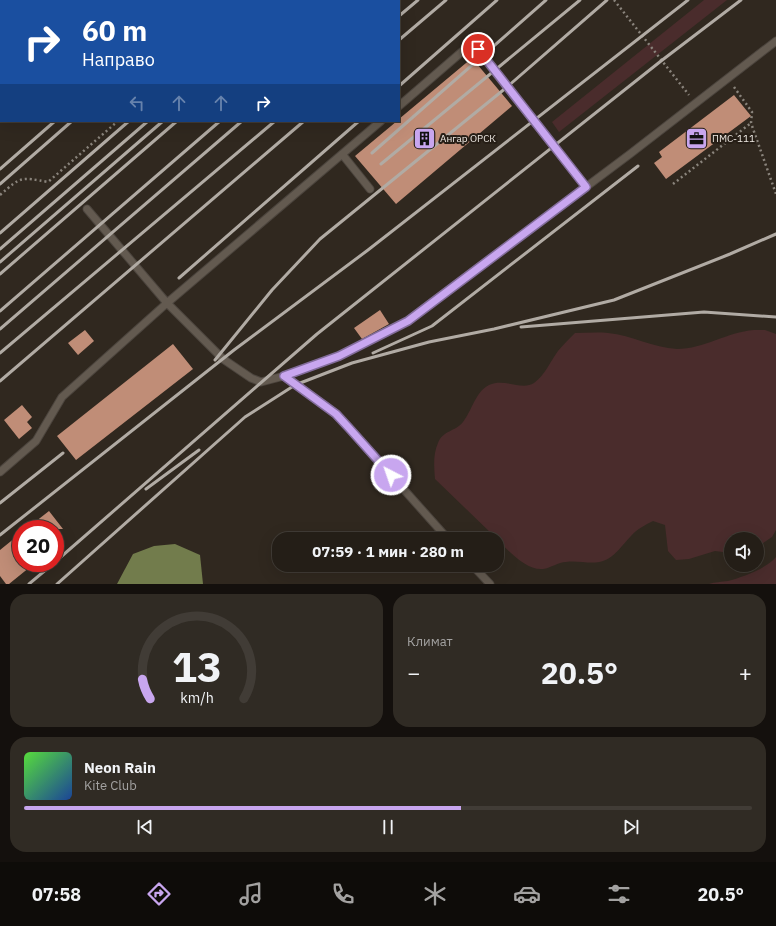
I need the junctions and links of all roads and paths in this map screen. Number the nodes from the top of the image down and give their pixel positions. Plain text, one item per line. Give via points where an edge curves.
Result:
1 (614, 0) edge
2 (776, 41) edge
3 (740, 96) dead end
4 (695, 104) junction
5 (400, 105) edge
6 (117, 122) edge
7 (380, 122) edge
8 (751, 124) junction
9 (342, 154) junction
10 (673, 184) dead end
11 (586, 187) junction
12 (370, 189) dead end
13 (776, 194) edge
14 (0, 195) edge
15 (87, 209) dead end
16 (167, 303) junction
17 (284, 376) junction
18 (0, 472) edge
19 (442, 532) edge
20 (479, 572) edge
21 (490, 584) edge

1 - 4 path
2 - 4 lane
3 - 8 path via 752,112
4 - 11 lane
5 - 11 lane via 472,43
6 - 14 path via 48,182 25,178 16,181
7 - 9 lane
8 - 10 path
8 - 13 path
9 - 12 lane
9 - 16 lane
11 - 17 lane via 408,321 339,356
15 - 16 lane
16 - 17 lane via 222,359 251,378 261,382
16 - 18 lane via 62,397 36,441
17 - 19 lane via 336,414
20 - 21 lane

